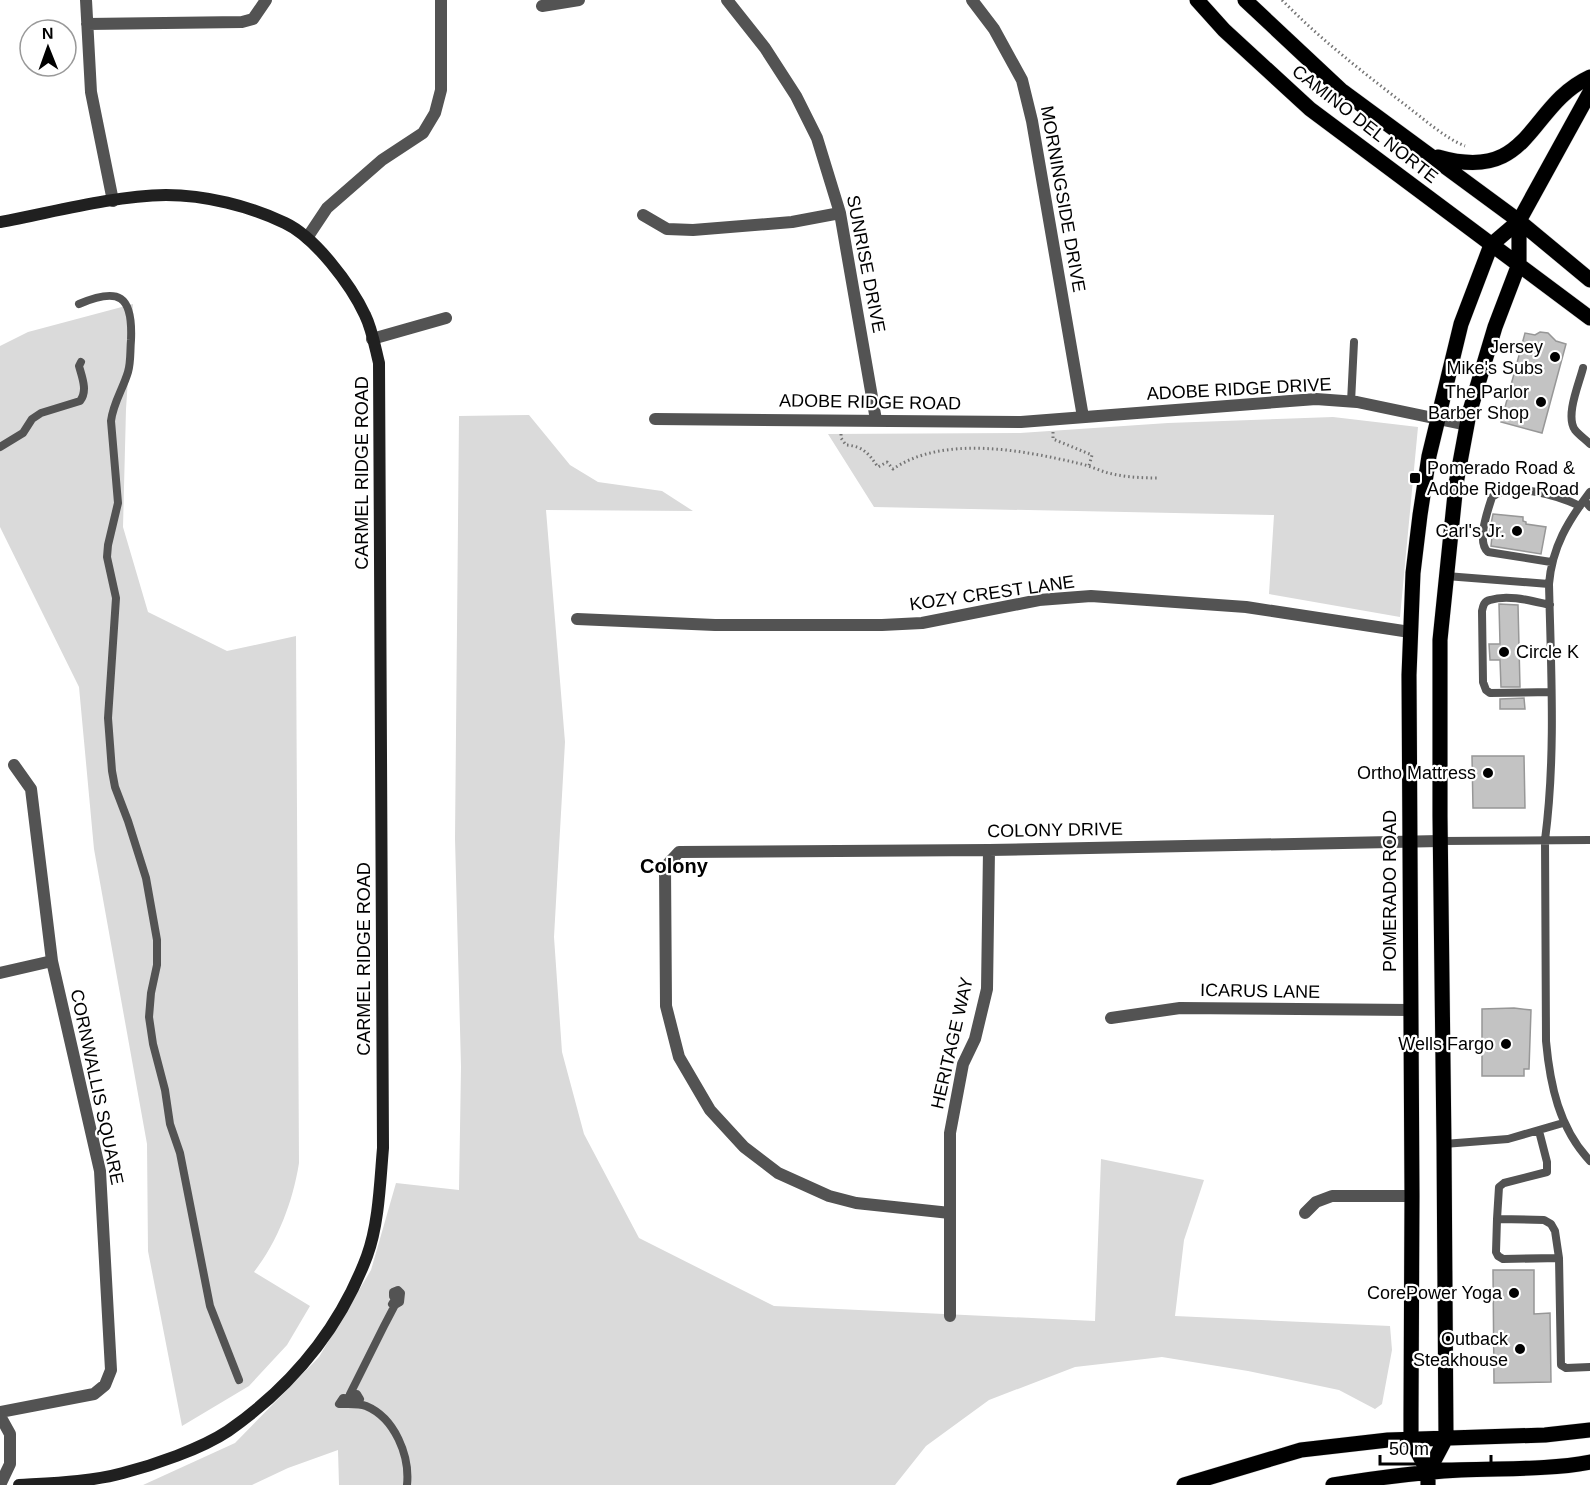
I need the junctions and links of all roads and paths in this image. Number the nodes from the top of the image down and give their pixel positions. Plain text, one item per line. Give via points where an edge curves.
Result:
1 (86, 0) edge
2 (266, 0) edge
3 (441, 0) edge
4 (579, 0) edge
5 (727, 0) edge
6 (972, 0) edge
7 (1197, 0) edge
8 (1245, 0) edge
9 (1282, 0) edge
10 (542, 6) dead end
11 (87, 24) junction
12 (1590, 77) edge
13 (1590, 92) edge
14 (1470, 147) dead end
15 (1429, 154) junction
16 (113, 201) junction
17 (840, 213) junction
18 (643, 215) dead end
19 (1519, 221) junction
20 (0, 222) edge
21 (307, 238) junction
22 (1491, 245) junction
23 (1519, 264) junction
24 (1590, 280) edge
25 (79, 304) dead end
26 (446, 318) dead end
27 (1590, 318) edge
28 (372, 339) junction
29 (1354, 342) dead end
30 (81, 362) dead end
31 (1583, 368) dead end
32 (1352, 402) junction
33 (1083, 417) junction
34 (1438, 418) junction
35 (656, 419) dead end
36 (840, 420) junction
37 (876, 420) junction
38 (1052, 420) junction
39 (1467, 425) junction
40 (1590, 444) edge
41 (0, 447) edge
42 (1089, 466) junction
43 (1158, 478) dead end
44 (1590, 492) edge
45 (1582, 503) junction
46 (1590, 507) edge
47 (1551, 562) junction
48 (1445, 576) junction
49 (1549, 584) junction
50 (1550, 605) junction
51 (577, 620) dead end
52 (1410, 632) junction
53 (1551, 692) junction
54 (14, 765) dead end
55 (1545, 840) junction
56 (1590, 840) edge
57 (1440, 841) junction
58 (1409, 842) junction
59 (989, 850) junction
60 (52, 961) junction
61 (0, 973) edge
62 (1410, 1010) junction
63 (1111, 1018) dead end
64 (1563, 1123) junction
65 (1539, 1131) junction
66 (1444, 1144) junction
67 (1590, 1161) edge
68 (1412, 1196) junction
69 (950, 1213) junction
70 (1305, 1214) dead end
71 (1497, 1218) junction
72 (1559, 1258) junction
73 (392, 1304) dead end
74 (950, 1316) dead end
75 (1590, 1367) edge
76 (239, 1380) dead end
77 (0, 1414) edge
78 (1590, 1430) edge
79 (1446, 1438) junction
80 (1411, 1439) junction
81 (5, 1442) edge
82 (1590, 1462) edge
83 (1428, 1479) edge
84 (0, 1485) edge
85 (19, 1485) edge
86 (407, 1485) edge
87 (1184, 1485) edge
88 (1333, 1485) edge

1 - 11 street
2 - 11 street via 253,19 242,22
3 - 21 street via 441,90 435,113 423,133 382,160 327,208
4 - 10 street
5 - 17 street, SUNRISE DRIVE via 796,96 817,138
6 - 33 street, MORNINGSIDE DRIVE via 994,29 1022,80
7 - 22 main road, CAMINO DEL NORTE via 1310,109
8 - 15 main road, CAMINO DEL NORTE via 1341,90
9 - 14 path via 1311,30 1374,80 1431,124
11 - 16 street via 91,92
12 - 15 main road via 1560,99 1524,142 1500,158 1472,163
13 - 19 main road, POMERADO ROAD
15 - 19 main road, CAMINO DEL NORTE
16 - 20 street, CARMEL RIDGE ROAD
16 - 21 street, CARMEL RIDGE ROAD via 165,195 193,197 240,206 286,223
17 - 18 street via 792,222 693,230 667,229
17 - 37 street, SUNRISE DRIVE
19 - 22 main road, POMERADO ROAD
19 - 23 main road, POMERADO ROAD
19 - 24 main road, CAMINO DEL NORTE
21 - 28 street, CARMEL RIDGE ROAD via 348,283 366,316
22 - 23 main road, CAMINO DEL NORTE
22 - 34 main road, POMERADO ROAD via 1461,324
23 - 27 main road, CAMINO DEL NORTE
23 - 39 main road, POMERADO ROAD via 1495,327
25 - 76 lane via 115,296 128,307 132,317 130,366 111,421 118,503 108,545 116,598 108,730 115,787 146,878 157,940 149,1017 153,1044 180,1153 210,1306
26 - 28 street
28 - 85 street, CARMEL RIDGE ROAD via 379,363 383,1148 378,1205 368,1254 339,1316 309,1358 284,1385 227,1431 175,1457 121,1474
29 - 32 lane
30 - 41 lane via 84,396 80,401 41,413 23,433
31 - 40 lane via 1571,422
32 - 33 street, ADOBE RIDGE DRIVE via 1316,399
32 - 34 street, ADOBE RIDGE DRIVE
33 - 38 street, ADOBE RIDGE ROAD
34 - 39 street, ADOBE RIDGE DRIVE
34 - 52 main road, POMERADO ROAD via 1420,515
35 - 36 street, ADOBE RIDGE ROAD
36 - 37 street, ADOBE RIDGE ROAD
36 - 42 path via 841,438 846,445 866,451 878,467 887,462 893,469 919,455 960,450 1009,450
37 - 38 street, ADOBE RIDGE ROAD
38 - 42 path via 1053,440 1092,455
39 - 48 main road, POMERADO ROAD
42 - 43 path via 1138,478
44 - 45 lane
45 - 46 lane
45 - 47 lane
45 - 47 lane via 1510,489 1492,497 1484,527 1484,549
47 - 49 lane
48 - 49 lane
48 - 57 main road, POMERADO ROAD via 1440,640
49 - 50 lane
50 - 53 lane
50 - 53 lane via 1521,599 1490,600 1484,603 1482,611 1486,690
51 - 52 street, KOZY CREST LANE via 882,626 922,623 1039,600 1091,596 1246,607
52 - 58 main road, POMERADO ROAD
53 - 55 lane
54 - 60 street, CORNWALLIS SQUARE via 31,789
55 - 56 lane
55 - 57 lane
55 - 64 lane via 1546,1041 1552,1085
57 - 58 street, COLONY DRIVE
57 - 66 main road, POMERADO ROAD
58 - 59 street, COLONY DRIVE
58 - 62 main road, POMERADO ROAD
59 - 69 street, HERITAGE WAY via 987,989 975,1039 963,1064 950,1132
59 - 69 street, COLONY DRIVE via 679,852 665,867 666,1006 680,1057 710,1110 744,1147 778,1173 829,1196 856,1203
60 - 61 street
60 - 77 street, CORNWALLIS SQUARE via 100,1171 111,1371 105,1385 94,1394
62 - 63 street, ICARUS LANE via 1180,1008
62 - 68 main road, POMERADO ROAD
64 - 65 lane
64 - 67 lane
65 - 66 lane via 1499,1141
65 - 71 lane via 1546,1172 1504,1183 1500,1187
66 - 79 main road, POMERADO ROAD
68 - 70 street via 1332,1196 1316,1202
68 - 80 main road, POMERADO ROAD
69 - 74 street, HERITAGE WAY
71 - 72 lane via 1536,1219 1551,1224
71 - 72 lane via 1498,1256
72 - 75 lane via 1561,1365
73 - 86 lane via 398,1296 393,1296 393,1292 398,1290 400,1302 350,1394 357,1394 360,1399 343,1398 339,1404 365,1405 386,1421 402,1448
77 - 81 street via 10,1434
78 - 79 main road
79 - 80 main road
79 - 83 main road, POMERADO ROAD
80 - 83 main road, POMERADO ROAD
80 - 87 main road via 1301,1450
81 - 84 street via 10,1464
82 - 83 main road
83 - 88 main road via 1390,1476

